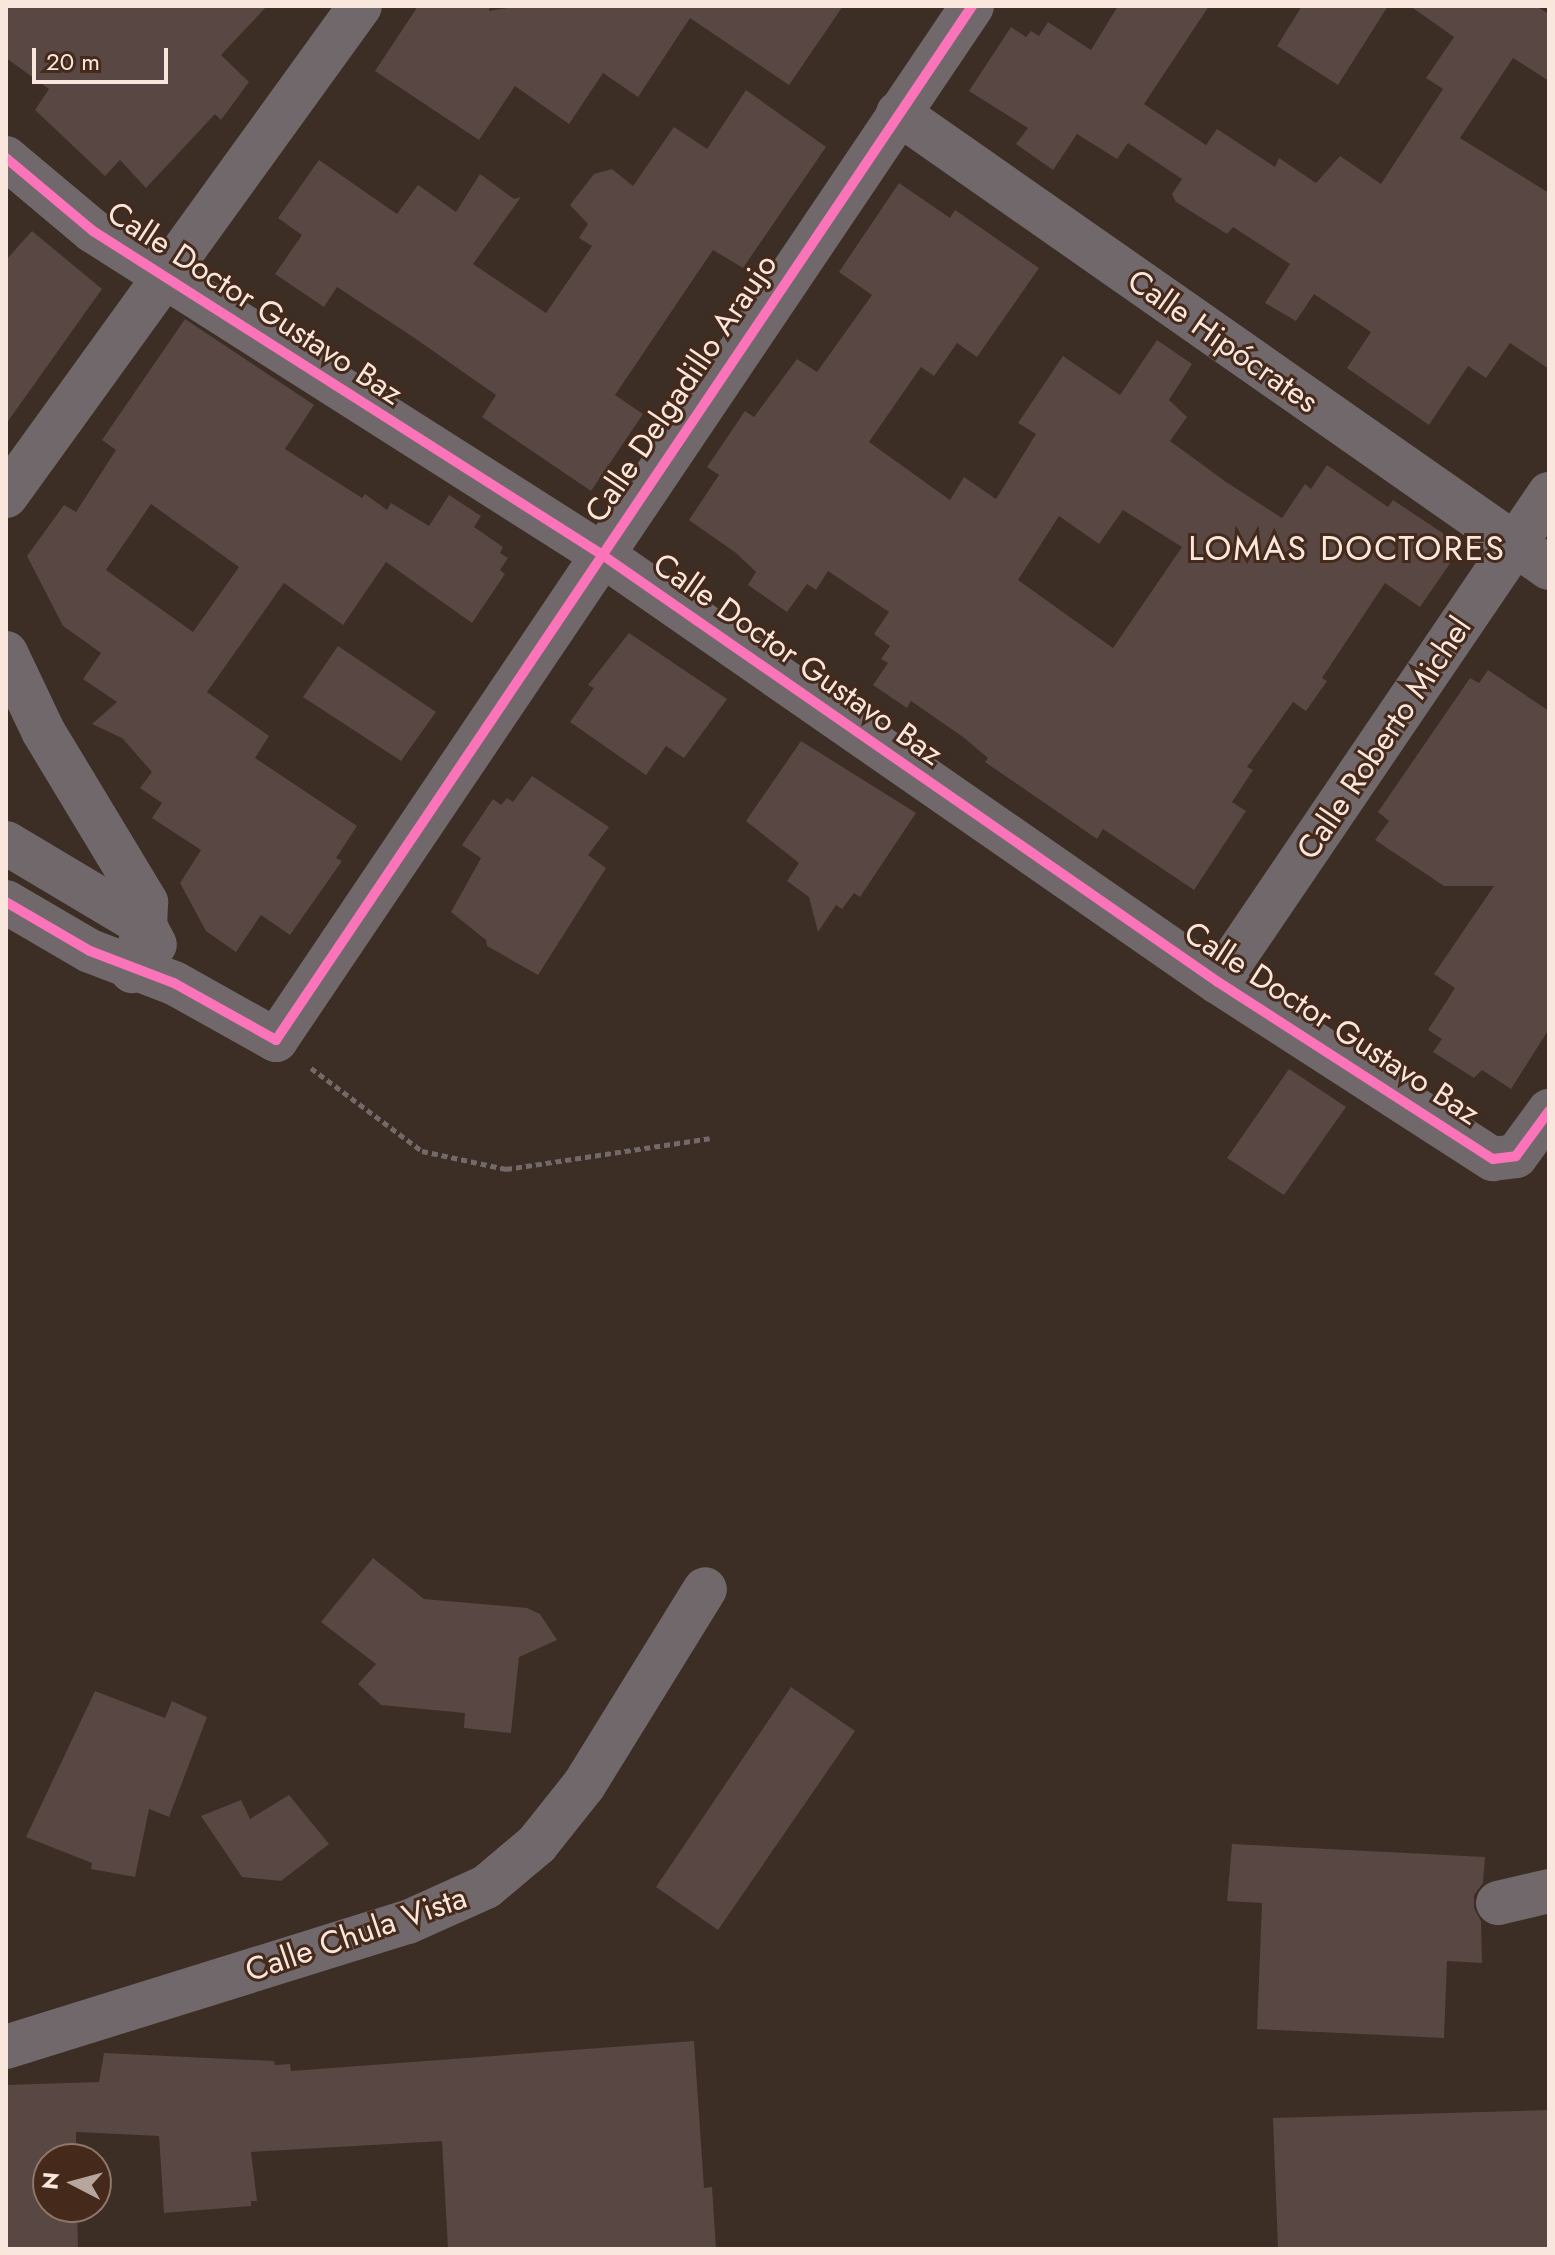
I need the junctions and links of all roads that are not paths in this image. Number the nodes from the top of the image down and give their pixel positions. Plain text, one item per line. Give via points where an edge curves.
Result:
1 (360, 6) edge
2 (972, 6) edge
3 (898, 113) junction
4 (6, 158) edge
5 (164, 277) junction
6 (1549, 494) edge
7 (6, 496) edge
8 (601, 554) junction
9 (1532, 556) edge
10 (6, 653) edge
11 (9, 850) edge
12 (6, 902) edge
13 (145, 926) junction
14 (132, 971) junction
15 (1218, 982) junction
16 (174, 983) junction
17 (1549, 1111) edge
18 (705, 1589) dead end
19 (1549, 1891) edge
20 (1498, 1903) dead end
21 (6, 2047) edge

1 - 5 street
2 - 3 street, Calle Delgadillo Araujo
3 - 8 street, Calle Delgadillo Araujo
3 - 9 street, Calle Hipócrates
4 - 5 street, Calle Doctor Gustavo Baz via 93,231
5 - 7 street
5 - 8 street, Calle Doctor Gustavo Baz
6 - 9 street, Calle Roberto Michel
8 - 15 street, Calle Doctor Gustavo Baz
8 - 16 street, Calle Delgadillo Araujo via 276,1040
9 - 15 street, Calle Roberto Michel
10 - 13 street via 43,731 138,886 146,902
11 - 13 street
12 - 14 street
13 - 14 street
13 - 16 street
14 - 16 street
15 - 17 street, Calle Doctor Gustavo Baz via 1493,1159 1516,1156
18 - 21 street, Calle Chula Vista via 584,1785 537,1844 486,1887 408,1922
19 - 20 street

